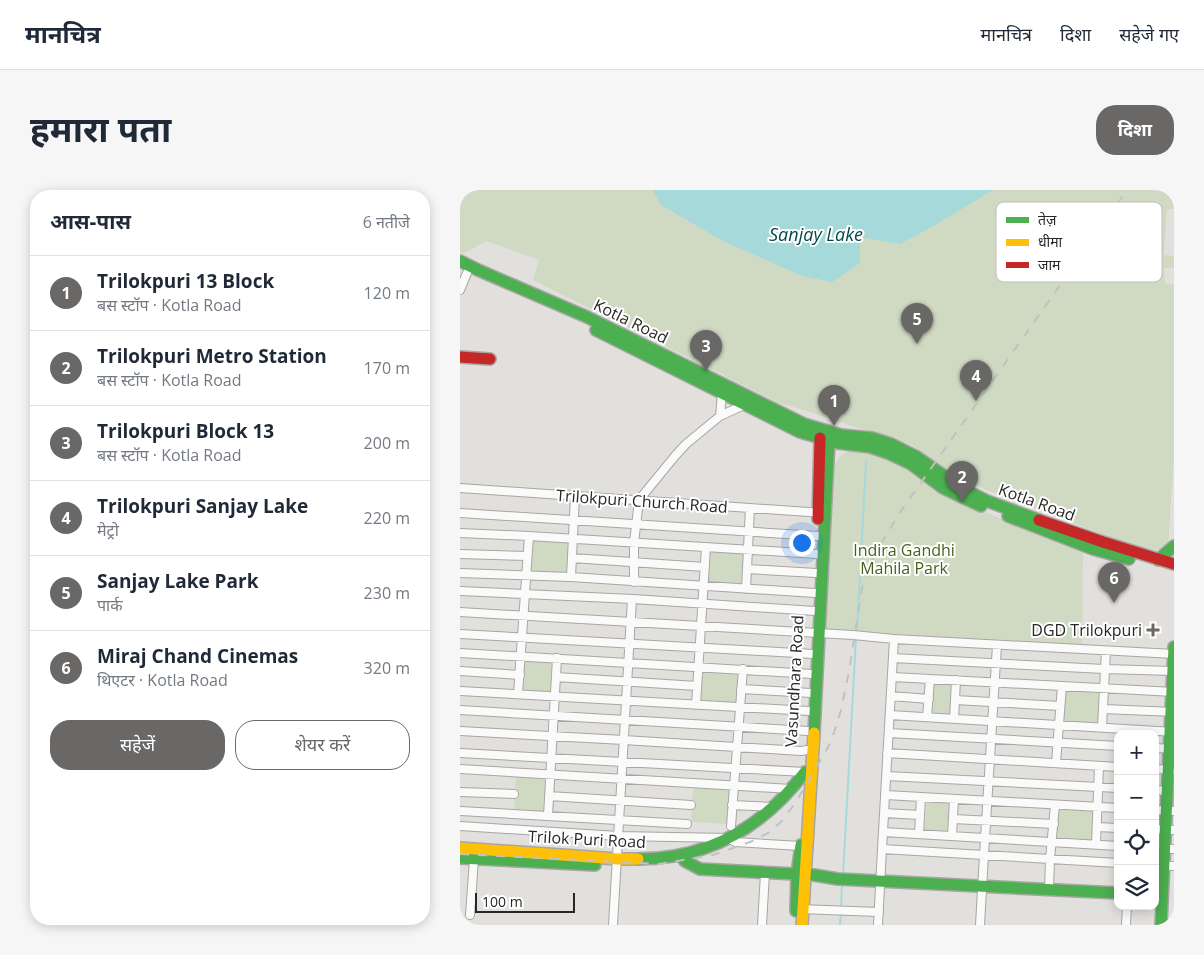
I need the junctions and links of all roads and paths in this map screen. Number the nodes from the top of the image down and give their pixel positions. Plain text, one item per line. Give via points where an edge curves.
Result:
1 (460, 261) edge
2 (463, 271) edge
3 (460, 290) edge
4 (460, 357) edge
5 (490, 359) dead end
6 (722, 393) junction
7 (744, 405) junction
8 (720, 416) junction
9 (825, 437) junction
10 (460, 488) edge
11 (575, 496) junction
12 (639, 500) junction
13 (750, 508) junction
14 (460, 513) edge
15 (821, 513) junction
16 (574, 520) junction
17 (636, 524) junction
18 (749, 531) junction
19 (460, 533) edge
20 (529, 536) junction
21 (818, 536) junction
22 (573, 539) junction
23 (634, 543) junction
24 (1174, 546) edge
25 (706, 547) junction
26 (748, 550) junction
27 (460, 554) edge
28 (817, 554) junction
29 (527, 556) junction
30 (572, 558) junction
31 (1158, 560) junction
32 (634, 562) junction
33 (1174, 564) edge
34 (705, 567) junction
35 (747, 569) junction
36 (1174, 572) edge
37 (460, 573) edge
38 (816, 573) junction
39 (526, 575) junction
40 (571, 577) junction
41 (634, 582) junction
42 (704, 586) junction
43 (746, 588) junction
44 (460, 591) edge
45 (816, 593) junction
46 (525, 594) junction
47 (632, 600) junction
48 (703, 603) junction
49 (815, 611) junction
50 (460, 612) edge
51 (524, 616) junction
52 (631, 622) junction
53 (701, 626) junction
54 (817, 633) junction
55 (460, 634) edge
56 (522, 637) junction
57 (894, 639) junction
58 (630, 643) junction
59 (997, 645) junction
60 (699, 647) junction
61 (1174, 647) edge
62 (1106, 651) junction
63 (460, 653) edge
64 (812, 654) junction
65 (1174, 654) edge
66 (521, 657) junction
67 (557, 658) junction
68 (893, 658) junction
69 (629, 663) junction
70 (996, 663) junction
71 (698, 667) junction
72 (743, 669) junction
73 (1104, 669) junction
74 (1173, 671) edge
75 (460, 672) edge
76 (812, 674) junction
77 (520, 675) junction
78 (556, 677) junction
79 (892, 677) junction
80 (930, 679) junction
81 (956, 680) junction
82 (628, 681) junction
83 (995, 682) junction
84 (697, 686) junction
85 (1062, 686) junction
86 (1104, 688) junction
87 (741, 689) junction
88 (460, 691) edge
89 (1173, 692) edge
90 (811, 693) junction
91 (518, 694) junction
92 (555, 696) junction
93 (891, 696) junction
94 (928, 698) junction
95 (955, 700) junction
96 (627, 701) junction
97 (994, 702) junction
98 (696, 705) junction
99 (1060, 706) junction
100 (740, 707) junction
101 (1103, 709) junction
102 (460, 710) edge
103 (809, 711) junction
104 (1173, 712) edge
105 (554, 715) junction
106 (890, 715) junction
107 (927, 717) junction
108 (954, 719) junction
109 (626, 720) junction
110 (992, 721) junction
111 (1059, 725) junction
112 (739, 726) junction
113 (1102, 727) junction
114 (460, 731) edge
115 (808, 731) junction
116 (1172, 732) edge
117 (889, 733) junction
118 (553, 736) junction
119 (991, 739) junction
120 (624, 740) junction
121 (1058, 743) junction
122 (1114, 746) edge
123 (737, 747) junction
124 (1159, 748) edge
125 (1172, 749) edge
126 (807, 750) junction
127 (460, 753) edge
128 (888, 753) junction
129 (552, 757) junction
130 (990, 759) junction
131 (623, 762) junction
132 (1056, 763) junction
133 (1099, 766) junction
134 (1114, 767) edge
135 (736, 768) junction
136 (460, 769) edge
137 (1171, 770) edge
138 (805, 772) junction
139 (551, 774) junction
140 (887, 776) junction
141 (622, 779) junction
142 (989, 782) junction
143 (734, 786) junction
144 (800, 787) junction
145 (1099, 787) junction
146 (1114, 788) edge
147 (1159, 790) edge
148 (1168, 791) junction
149 (460, 792) edge
150 (514, 794) dead end
151 (886, 795) junction
152 (549, 796) junction
153 (921, 797) junction
154 (954, 799) junction
155 (621, 800) junction
156 (988, 801) junction
157 (691, 805) dead end
158 (732, 805) junction
159 (1055, 805) junction
160 (774, 807) junction
161 (1098, 807) junction
162 (1114, 808) edge
163 (1165, 810) edge
164 (460, 811) edge
165 (884, 813) junction
166 (920, 815) junction
167 (548, 816) junction
168 (953, 819) junction
169 (620, 820) junction
170 (987, 821) junction
171 (687, 824) dead end
172 (1054, 824) junction
173 (460, 826) edge
174 (731, 826) dead end
175 (1097, 827) junction
176 (1114, 828) edge
177 (1165, 829) edge
178 (883, 832) junction
179 (919, 834) junction
180 (618, 836) junction
181 (952, 836) junction
182 (985, 838) junction
183 (731, 840) junction
184 (1052, 842) junction
185 (1096, 844) junction
186 (801, 846) junction
187 (1114, 846) edge
188 (460, 848) edge
189 (882, 849) junction
190 (1165, 849) edge
191 (984, 855) junction
192 (460, 858) edge
193 (682, 858) junction
194 (474, 859) junction
195 (1050, 859) junction
196 (618, 863) junction
197 (1114, 863) edge
198 (1164, 866) edge
199 (765, 873) junction
200 (801, 874) junction
201 (881, 880) junction
202 (983, 886) junction
203 (1049, 889) junction
204 (1114, 893) edge
205 (1164, 893) edge
206 (800, 909) junction
207 (1127, 910) edge
208 (879, 912) junction
209 (470, 915) dead end
210 (614, 925) edge
211 (762, 925) edge
212 (795, 925) edge
213 (802, 925) edge
214 (878, 925) edge
215 (980, 925) edge
216 (1126, 925) edge
217 (1161, 925) edge

1 - 9 street, Kotla Road via 587,317
2 - 3 street
2 - 6 street, Kotla Road via 583,324
4 - 5 street
6 - 7 street, Kotla Road
6 - 8 street
7 - 8 street
7 - 9 street, Kotla Road via 800,432
8 - 12 street via 686,444
9 - 15 street, Vasundhara Road
9 - 31 street, Kotla Road via 872,438 891,444 988,501
9 - 36 street, Kotla Road via 838,443 888,453 911,464 943,488 972,502 1093,549
10 - 11 street, Trilokpuri Church Road
11 - 12 street, Trilokpuri Church Road
11 - 16 street
12 - 13 street, Trilokpuri Church Road
12 - 17 street
13 - 15 street, Trilokpuri Church Road
13 - 18 street
14 - 16 street
15 - 21 street, Vasundhara Road
15 - 54 street, Vasundhara Road via 822,564
16 - 17 street
16 - 22 street
17 - 18 street
17 - 23 street
18 - 21 street
18 - 26 street
19 - 20 street
20 - 22 street
20 - 29 street
21 - 28 street, Vasundhara Road
22 - 23 street
22 - 30 street
23 - 25 street
23 - 32 street
24 - 31 street
25 - 26 street
25 - 34 street
26 - 28 street
26 - 35 street
27 - 29 street
28 - 38 street, Vasundhara Road
29 - 39 street
30 - 32 street
30 - 40 street
31 - 33 street, Kotla Road
32 - 34 street
32 - 41 street
34 - 42 street
35 - 38 street
35 - 43 street
37 - 39 street
38 - 45 street, Vasundhara Road
39 - 40 street
39 - 46 street
40 - 41 street
41 - 42 street
42 - 43 street
42 - 48 street
43 - 45 street
44 - 46 street
45 - 49 street, Vasundhara Road
46 - 47 street
46 - 51 street
47 - 48 street
47 - 52 street
48 - 49 street
48 - 53 street
49 - 54 street, Vasundhara Road
50 - 51 street
51 - 52 street
51 - 56 street
52 - 53 street
52 - 58 street
53 - 54 street
53 - 60 street
54 - 57 street
54 - 64 street, Vasundhara Road
54 - 144 street, Vasundhara Road
55 - 56 street
56 - 58 street
56 - 66 street
57 - 59 street
57 - 68 street
58 - 60 street
58 - 69 street
59 - 62 street
59 - 70 street
60 - 64 street
60 - 71 street
61 - 65 street
62 - 65 street
62 - 73 street
63 - 66 street
64 - 76 street, Vasundhara Road
65 - 74 street
66 - 67 street
66 - 77 street
67 - 69 street
67 - 78 street
68 - 70 street
68 - 79 street
69 - 71 street
69 - 82 street
70 - 73 street
70 - 83 street
71 - 72 street
71 - 84 street
72 - 76 street
72 - 87 street
73 - 74 street
73 - 86 street
74 - 89 street
75 - 77 street
76 - 90 street, Vasundhara Road
77 - 91 street
78 - 82 street
78 - 92 street
79 - 80 street
79 - 93 street
80 - 81 street
80 - 94 street
81 - 83 street
81 - 95 street
82 - 84 street
82 - 96 street
83 - 85 street
83 - 97 street
84 - 98 street
85 - 86 street
85 - 99 street
86 - 89 street
86 - 101 street
87 - 90 street
87 - 100 street
88 - 91 street
89 - 104 street
90 - 103 street, Vasundhara Road
91 - 92 street
92 - 96 street
92 - 105 street
93 - 94 street
93 - 106 street
94 - 107 street
95 - 97 street
95 - 108 street
96 - 98 street
96 - 109 street
97 - 99 street
97 - 110 street
98 - 100 street
99 - 111 street
100 - 103 street
100 - 112 street
101 - 104 street
101 - 113 street
102 - 105 street
103 - 115 street, Vasundhara Road
104 - 116 street
105 - 109 street
105 - 118 street
106 - 107 street
106 - 117 street
107 - 108 street
108 - 110 street
109 - 112 street
109 - 120 street
110 - 111 street
110 - 119 street
111 - 113 street
111 - 121 street
112 - 115 street
112 - 123 street
113 - 116 street
114 - 118 street
115 - 126 street, Vasundhara Road
116 - 125 street
117 - 119 street
117 - 128 street
118 - 120 street
118 - 129 street
119 - 121 street
119 - 130 street
120 - 123 street
120 - 131 street
121 - 122 street
121 - 132 street
123 - 126 street
123 - 135 street
124 - 125 street
125 - 137 street
126 - 138 street, Vasundhara Road
127 - 129 street
128 - 130 street
128 - 140 street
129 - 131 street
129 - 139 street
130 - 132 street
130 - 142 street
131 - 135 street
131 - 141 street
132 - 133 street
133 - 134 street
133 - 145 street
135 - 138 street
135 - 143 street
136 - 139 street
137 - 148 street
138 - 144 street, Vasundhara Road
139 - 141 street
139 - 152 street
140 - 142 street
140 - 151 street
141 - 143 street
141 - 155 street
142 - 145 street
142 - 156 street
143 - 144 street
143 - 158 street
144 - 160 street, Trilok Puri Road
144 - 183 street, Trilok Puri Road via 768,822
144 - 186 street, Vasundhara Road
144 - 200 street, Vasundhara Road
145 - 146 street
145 - 161 street
147 - 148 street
148 - 163 street
149 - 150 street
151 - 153 street
151 - 165 street
152 - 155 street
152 - 167 street
153 - 154 street
153 - 166 street
154 - 156 street
154 - 168 street
155 - 157 street
155 - 169 street
156 - 159 street
156 - 170 street
158 - 160 street
158 - 174 street
159 - 161 street
159 - 172 street
160 - 183 street, Trilok Puri Road
161 - 162 street
161 - 175 street
163 - 177 street
164 - 167 street
165 - 166 street
165 - 178 street
166 - 179 street
167 - 169 street
168 - 170 street
168 - 181 street
169 - 171 street
169 - 180 street
170 - 172 street
170 - 182 street
172 - 184 street
173 - 180 street
175 - 176 street
175 - 185 street
177 - 190 street
178 - 179 street
178 - 189 street
179 - 181 street
180 - 183 street
180 - 196 street
181 - 182 street
182 - 184 street
182 - 191 street
183 - 186 street, Trilok Puri Road
183 - 193 street, Trilok Puri Road
184 - 185 street
184 - 195 street
185 - 187 street
186 - 200 street, Vasundhara Road
188 - 196 street, Trilok Puri Road
189 - 191 street
189 - 201 street
190 - 198 street
191 - 195 street
191 - 202 street
192 - 194 street, Trilok Puri Road
193 - 196 street, Trilok Puri Road
193 - 199 street via 700,869
194 - 196 street, Trilok Puri Road
194 - 209 street
195 - 197 street
195 - 203 street
196 - 210 street
198 - 205 street
199 - 200 street
199 - 211 street
200 - 201 street
200 - 206 street, Vasundhara Road
201 - 202 street
201 - 208 street
202 - 203 street
202 - 215 street
203 - 204 street
205 - 217 street
206 - 208 street
206 - 212 street, Vasundhara Road
206 - 213 street, Vasundhara Road
207 - 216 street
208 - 214 street

